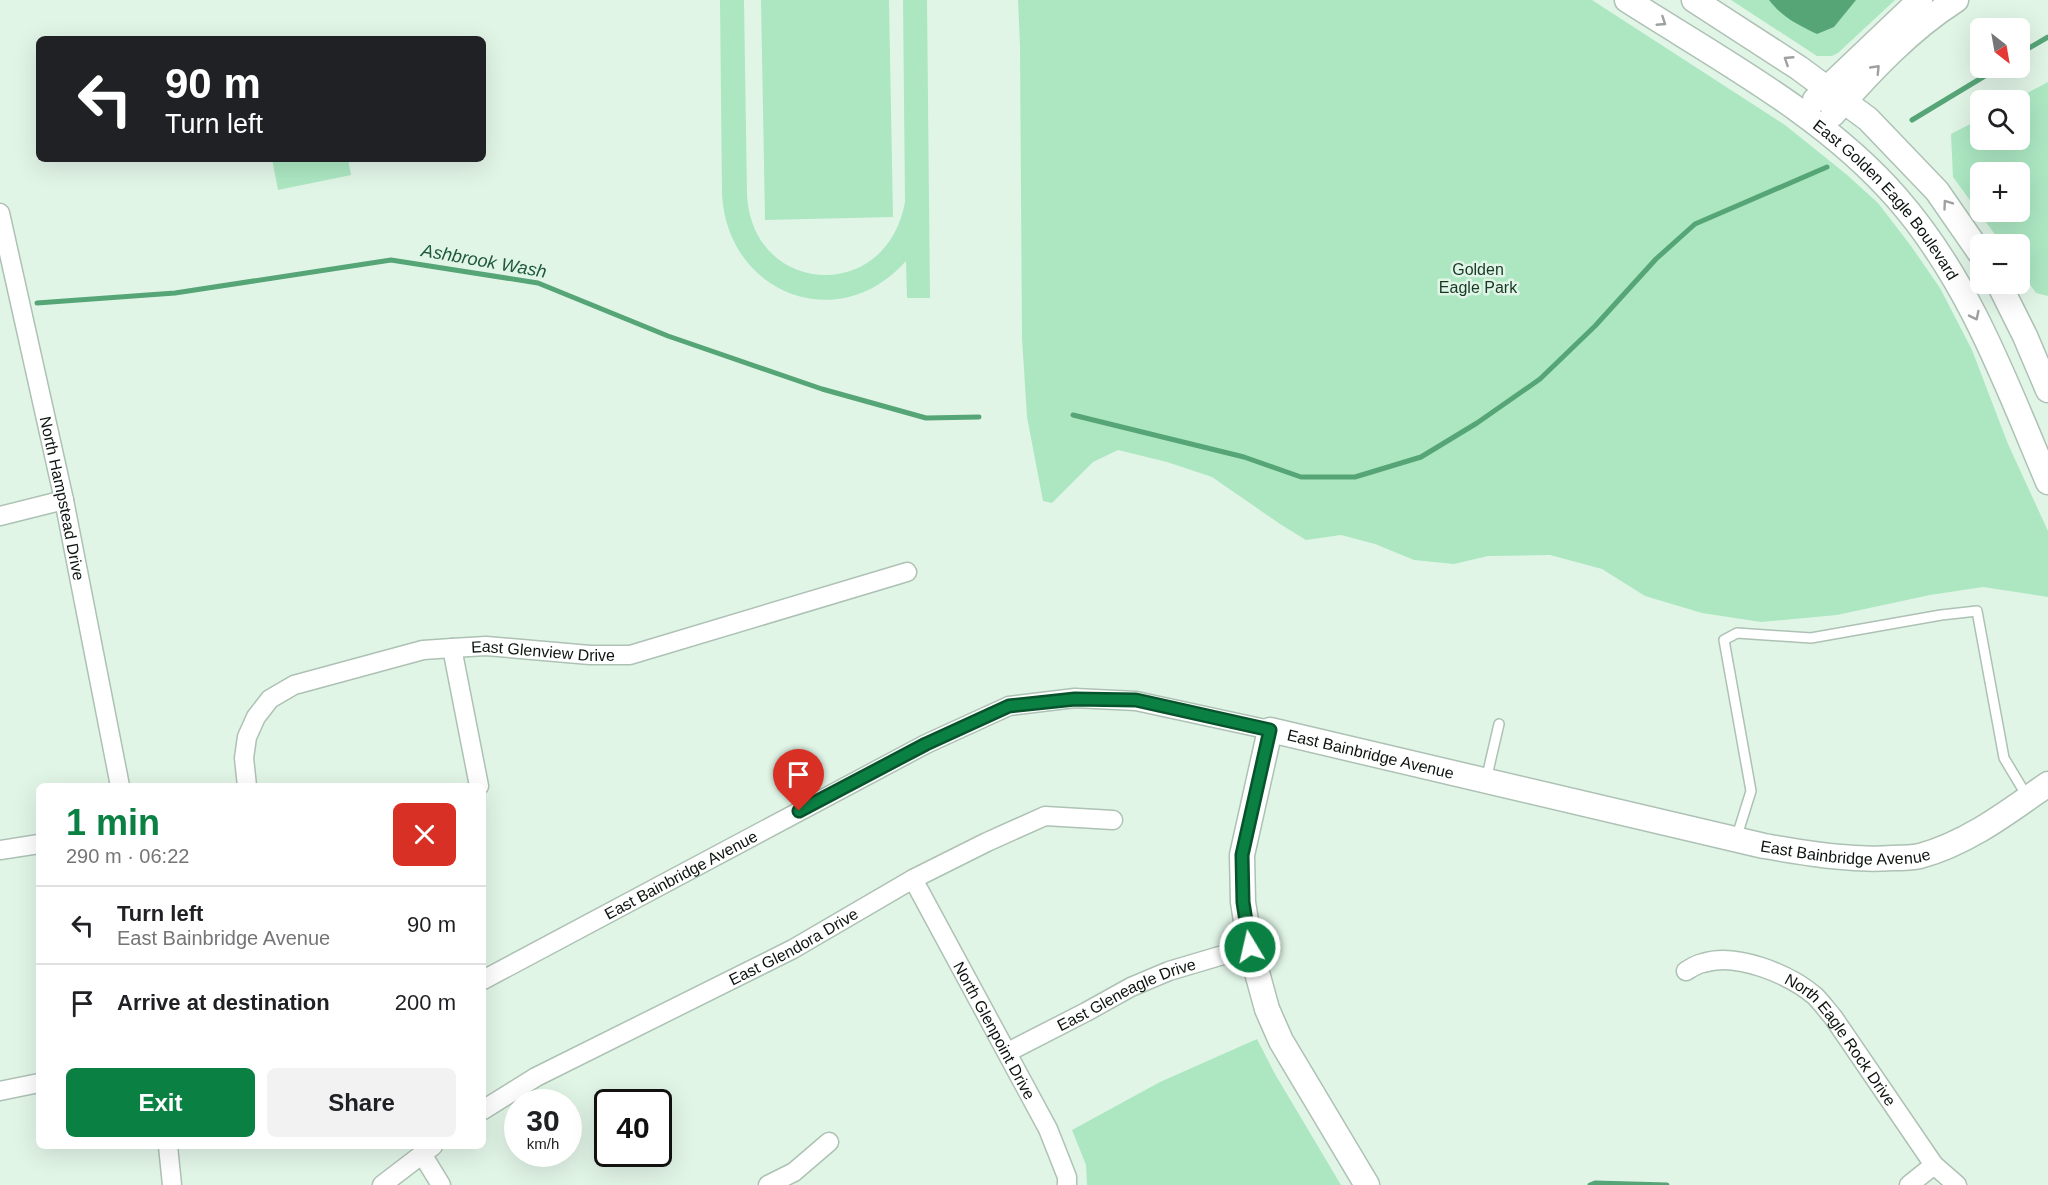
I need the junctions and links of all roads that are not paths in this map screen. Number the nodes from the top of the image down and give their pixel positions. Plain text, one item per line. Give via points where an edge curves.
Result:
1 (1627, 0) edge
2 (1694, 0) edge
3 (1920, 0) edge
4 (1956, 0) edge
5 (1835, 95) junction
6 (1812, 120) junction
7 (0, 213) edge
8 (1970, 239) edge
9 (2004, 294) edge
10 (2048, 390) edge
11 (2048, 482) edge
12 (64, 500) junction
13 (0, 516) edge
14 (907, 572) dead end
15 (452, 648) junction
16 (1499, 724) dead end
17 (1270, 730) junction
18 (1486, 781) junction
19 (119, 783) edge
20 (247, 783) edge
21 (477, 783) edge
22 (2048, 784) edge
23 (2028, 798) junction
24 (1113, 820) dead end
25 (1736, 839) junction
26 (36, 844) edge
27 (0, 850) edge
28 (913, 879) junction
29 (1250, 947) junction
30 (1686, 971) dead end
31 (486, 978) edge
32 (1008, 1052) junction
33 (36, 1084) edge
34 (0, 1091) edge
35 (486, 1108) edge
36 (829, 1142) dead end
37 (168, 1149) edge
38 (427, 1150) edge
39 (1934, 1165) junction
40 (172, 1185) edge
41 (382, 1185) edge
42 (441, 1185) edge
43 (768, 1185) edge
44 (1067, 1185) edge
45 (1367, 1185) edge
46 (1909, 1185) edge
47 (1957, 1185) edge

1 -> 6 street, East Golden Eagle Boulevard
5 -> 2 street
3 - 5 street
5 -> 4 street
5 - 6 street
8 -> 5 street via 1937,191 1868,119
6 -> 11 street, East Golden Eagle Boulevard via 1865,164 1898,199 1941,257 1993,352
7 - 12 street, North Hampstead Drive
9 - 10 street
12 - 13 street
12 - 19 street, North Hampstead Drive
14 - 15 street, East Glenview Drive via 630,655 486,646
15 - 20 street, East Glenview Drive via 423,650 322,677 294,685 270,699 247,737
15 - 21 street
16 - 18 lane
17 - 18 street, East Bainbridge Avenue
17 - 29 street via 1242,855 1243,902
17 - 31 street, East Bainbridge Avenue via 1136,700 1075,699 1009,706 926,744
18 - 25 street, East Bainbridge Avenue
22 - 23 street, East Bainbridge Avenue
23 - 25 street, East Bainbridge Avenue via 1974,834 1918,856 1840,858
23 - 25 lane via 2004,758 1977,611 1811,638 1737,633 1724,640 1751,791
24 - 28 street, East Glendora Drive via 1045,816
26 - 27 street
28 - 32 street, North Glenpoint Drive
28 - 35 street, East Glendora Drive via 793,949 536,1077
29 - 32 street, East Gleneagle Drive via 1169,971 1131,987
29 - 45 street via 1267,1009 1281,1041
30 - 39 street, North Eagle Rock Drive via 1719,960 1756,964 1786,976 1815,996
32 - 44 street, North Glenpoint Drive via 1048,1129
33 - 34 street
36 - 43 street via 794,1172
37 - 40 street
38 - 41 street
38 - 42 street
39 - 46 street
39 - 47 street, North Eagle Rock Drive

